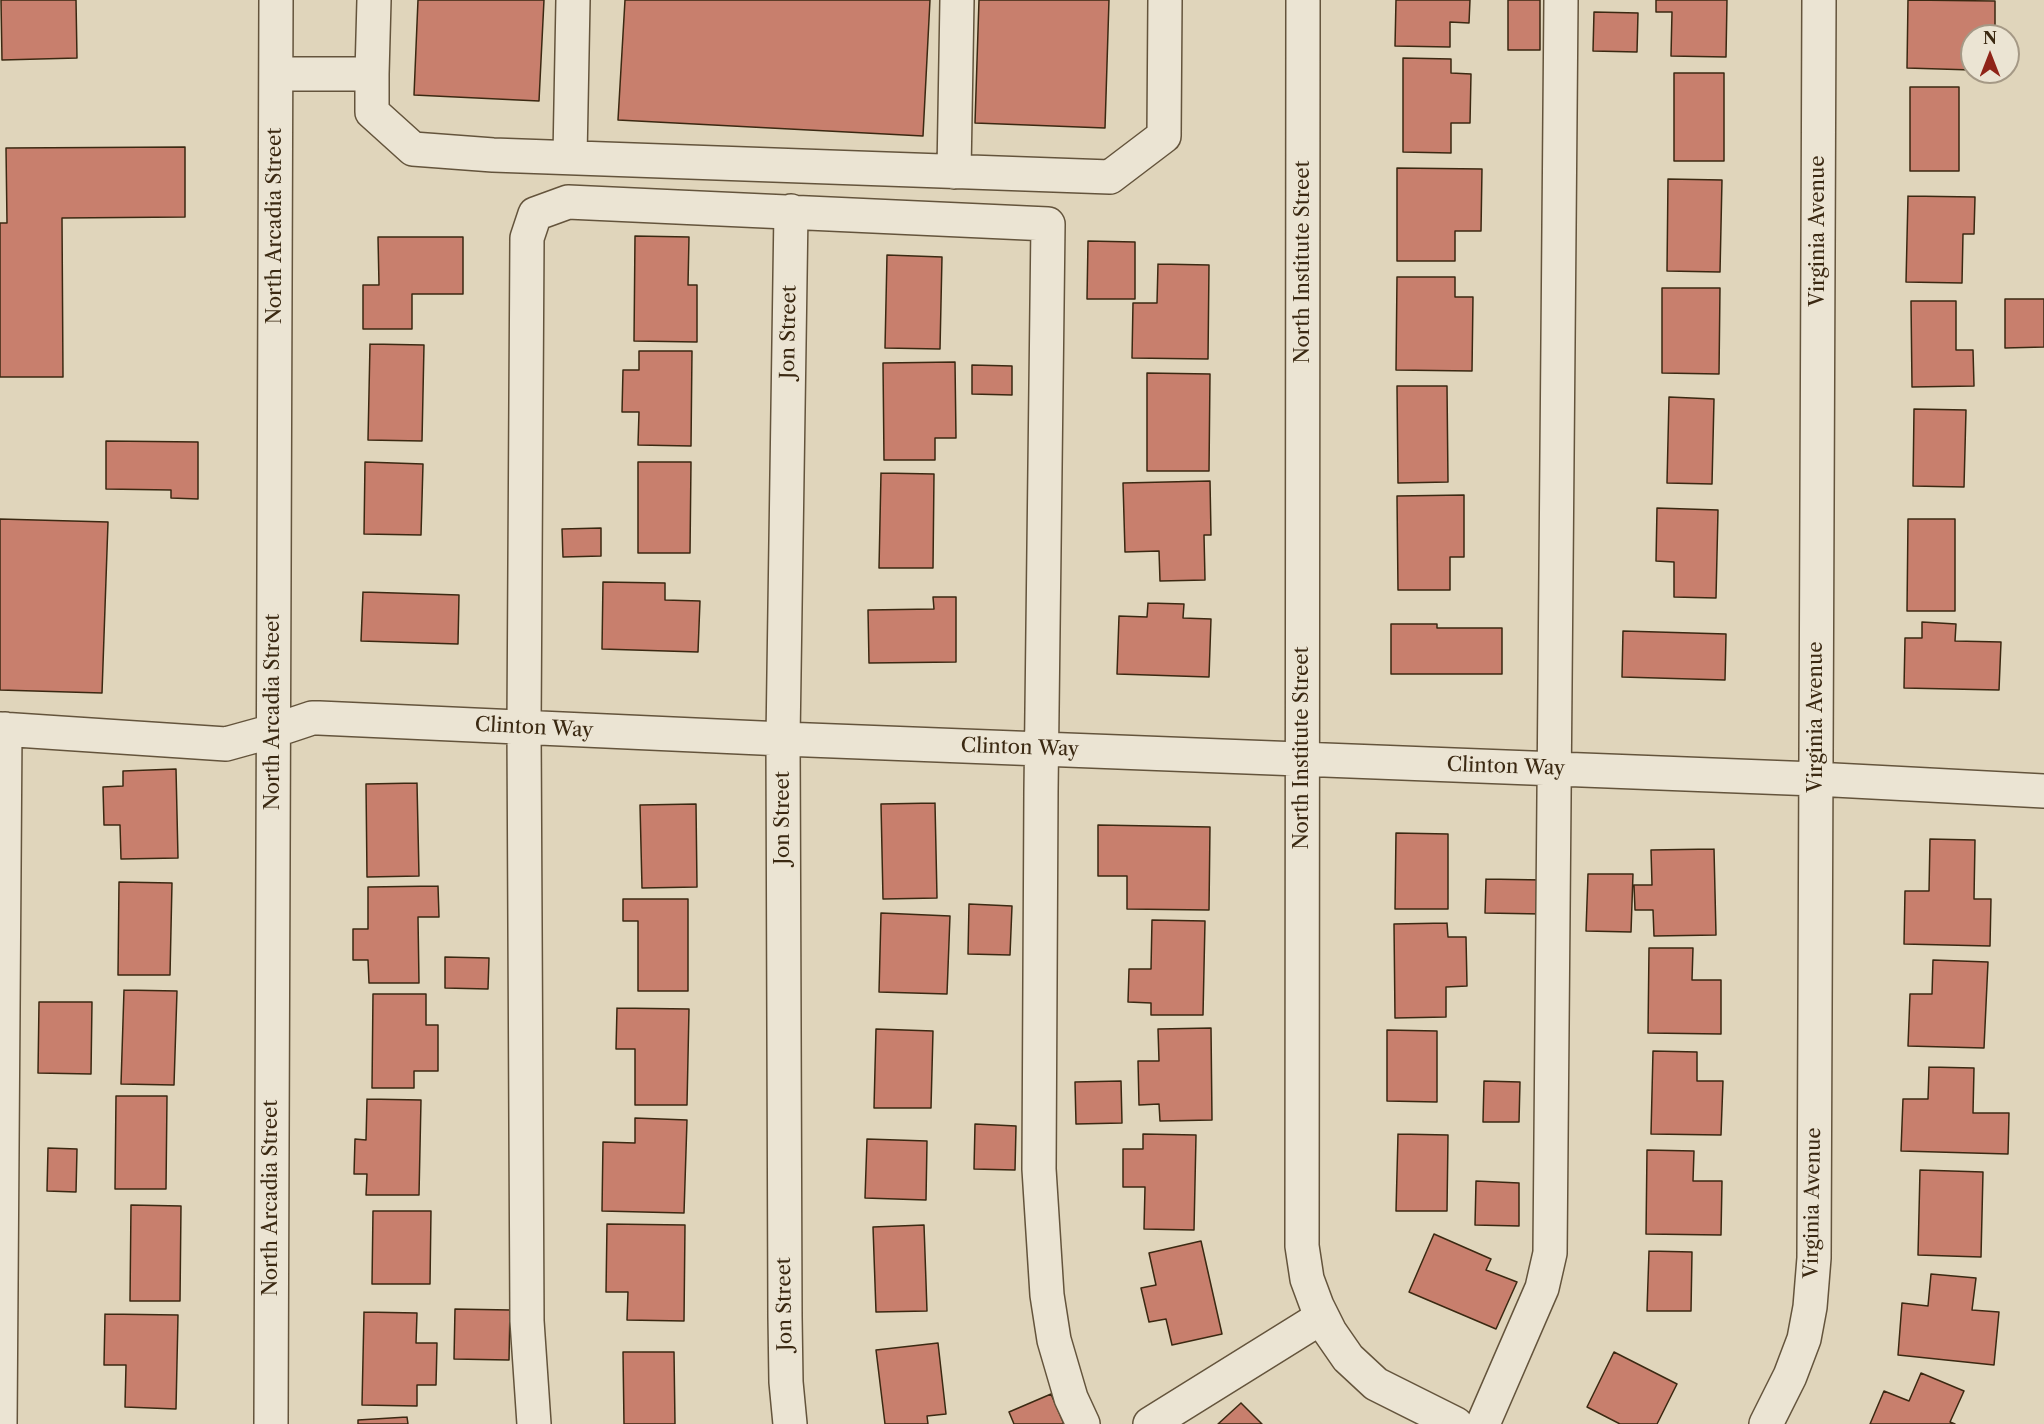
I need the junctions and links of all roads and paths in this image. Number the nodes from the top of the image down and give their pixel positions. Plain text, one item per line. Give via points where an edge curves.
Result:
1 (276, 0) edge
2 (374, 0) edge
3 (573, 0) edge
4 (957, 0) edge
5 (1165, 0) edge
6 (1303, 0) edge
7 (1561, 0) edge
8 (1819, 0) edge
9 (276, 74) junction
10 (372, 74) junction
11 (570, 157) junction
12 (954, 172) junction
13 (791, 211) junction
14 (524, 727) junction
15 (3, 729) edge
16 (273, 731) junction
17 (783, 739) junction
18 (1041, 749) junction
19 (1302, 759) junction
20 (1555, 769) junction
21 (1815, 779) junction
22 (2044, 791) edge
23 (1322, 1317) junction
24 (0, 1424) edge
25 (271, 1424) edge
26 (534, 1424) edge
27 (790, 1424) edge
28 (1083, 1424) edge
29 (1150, 1424) edge
30 (1456, 1424) edge
31 (1483, 1424) edge
32 (1766, 1424) edge

1 - 9 street, North Arcadia Street
2 - 10 street
3 - 11 street
4 - 12 street
5 - 12 street via 1164,136 1110,177
6 - 19 street, North Institute Street
7 - 20 street
8 - 21 street, Virginia Avenue
9 - 10 street
9 - 16 street, North Arcadia Street
10 - 11 street via 372,112 413,149
11 - 12 street
13 - 14 street via 568,202 535,213 527,238
13 - 17 street, Jon Street
13 - 18 street via 1048,224
14 - 16 street, Clinton Way via 312,718
14 - 17 street, Clinton Way
14 - 26 street via 527,1321
15 - 16 street, Clinton Way via 226,744
15 - 24 street
16 - 25 street, North Arcadia Street
17 - 18 street, Clinton Way
17 - 27 street, Jon Street via 785,1317
18 - 19 street, Clinton Way
18 - 28 street via 1042,1224 1054,1340
19 - 20 street, Clinton Way
19 - 23 street, North Institute Street via 1302,1246 1307,1279
20 - 21 street, Clinton Way
20 - 31 street via 1550,1253 1542,1288
21 - 22 street, Clinton Way
21 - 32 street, Virginia Avenue via 1811,1297 1804,1340
23 - 29 street
23 - 30 street, North Institute Street via 1348,1358 1376,1384

